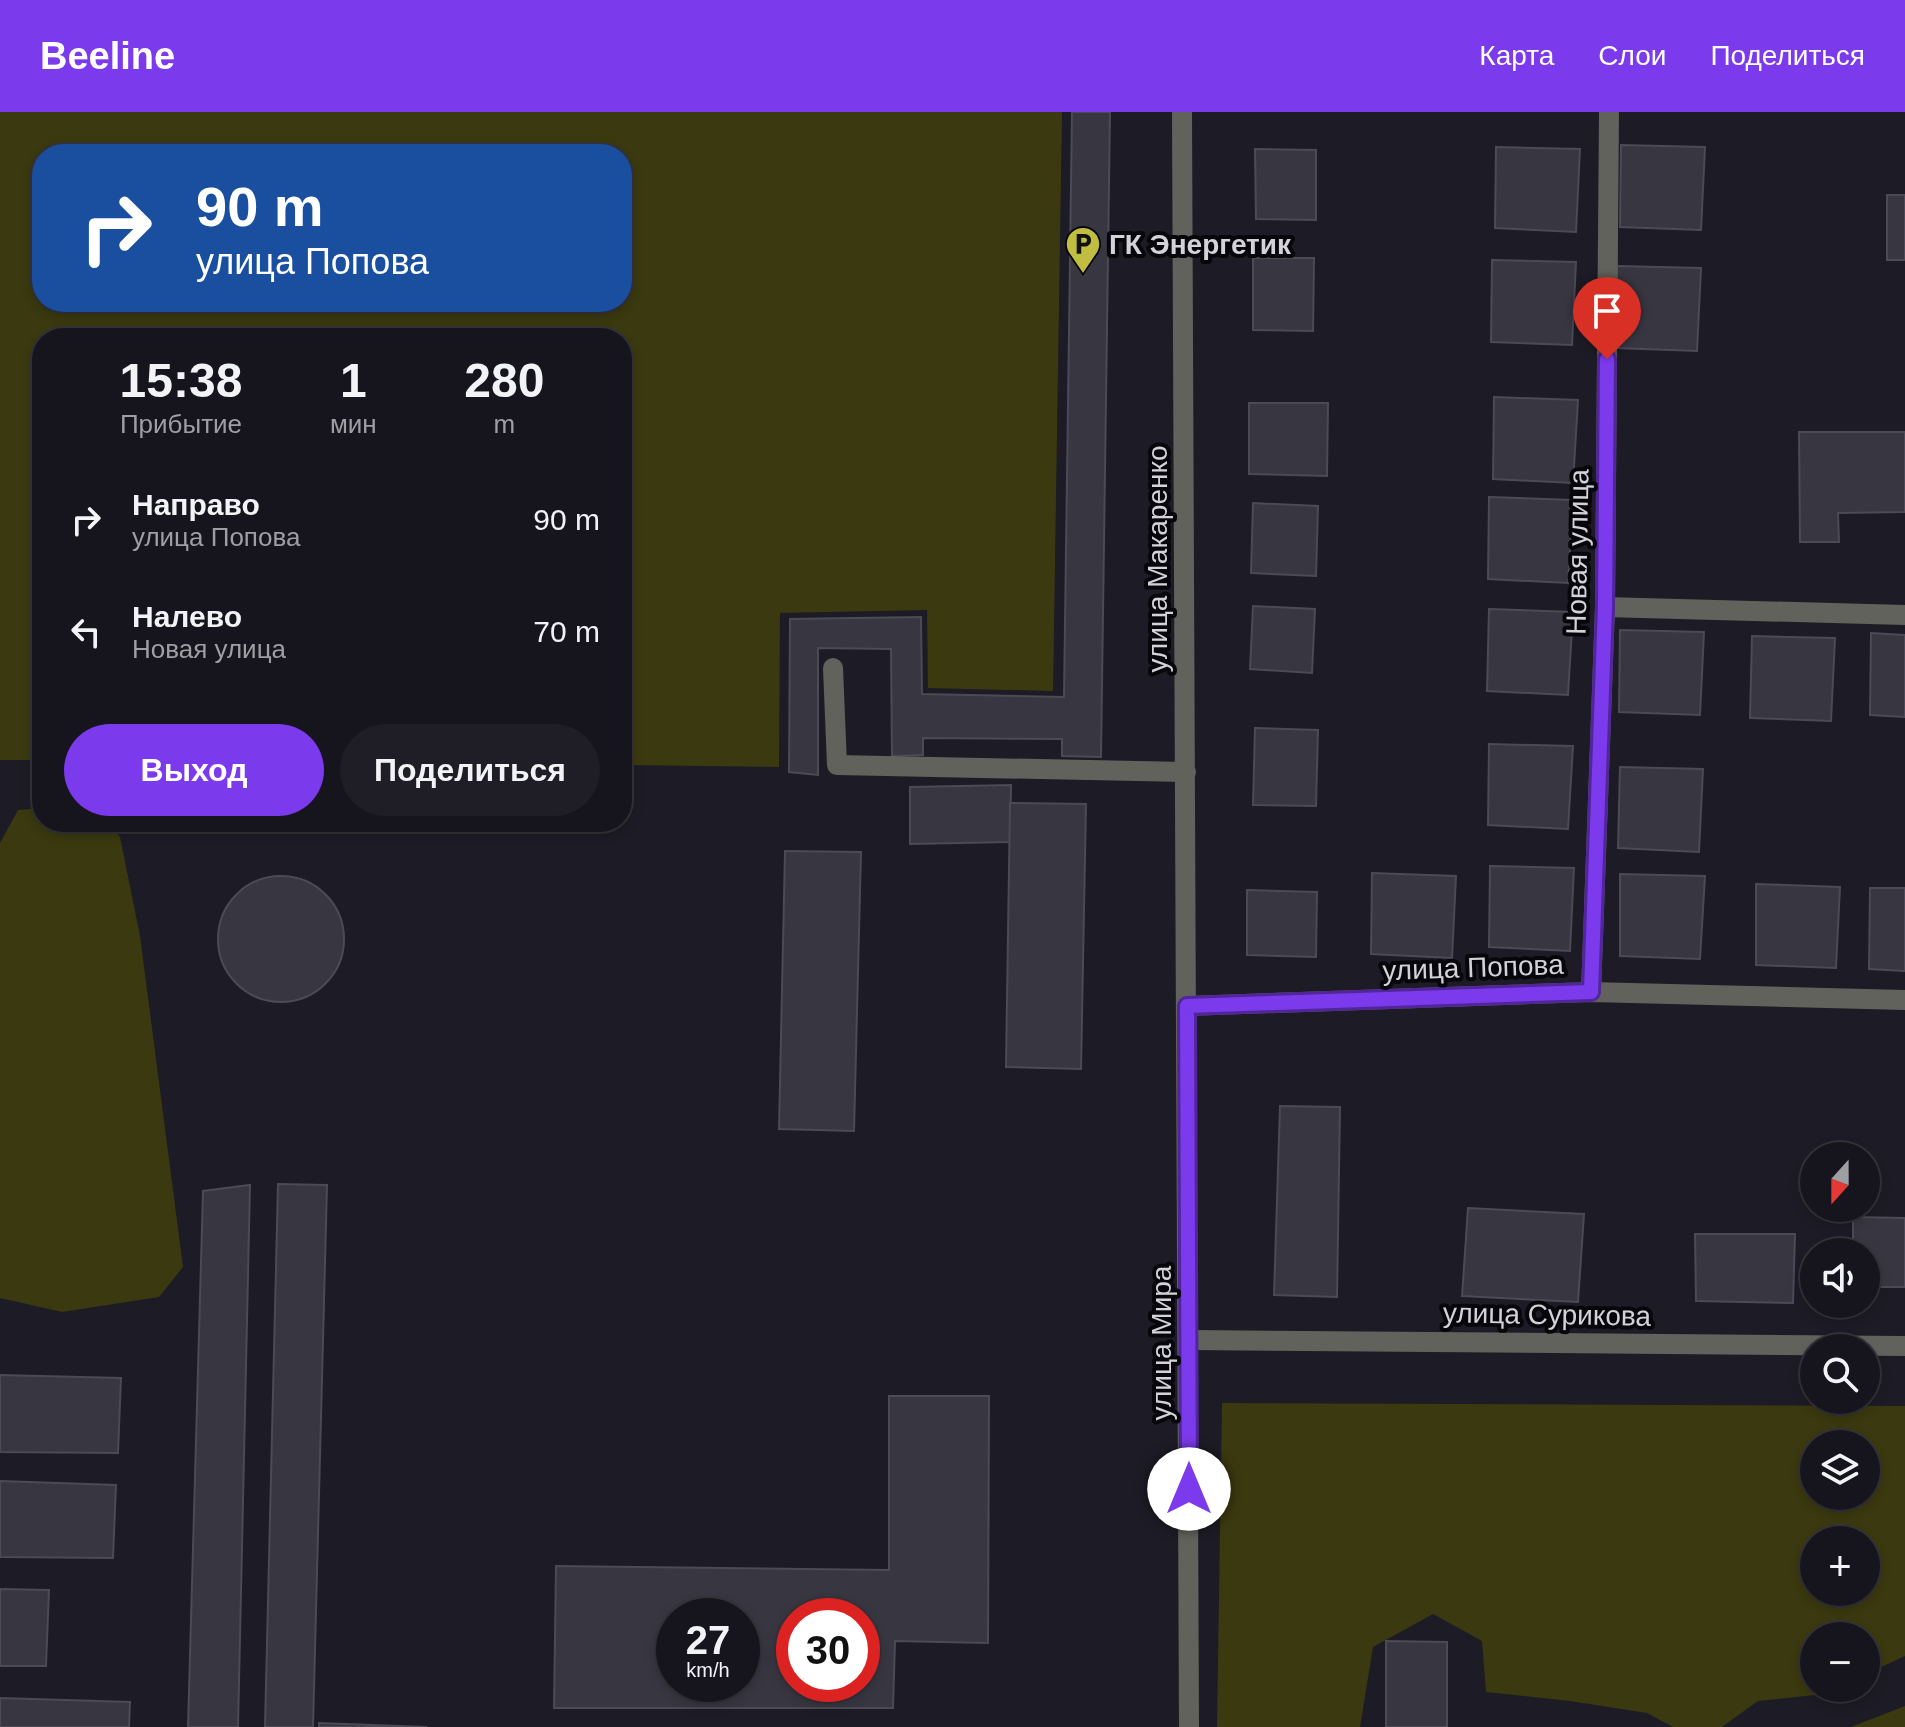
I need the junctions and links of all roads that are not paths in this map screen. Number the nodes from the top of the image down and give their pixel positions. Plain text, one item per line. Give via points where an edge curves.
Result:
1 (1182, 112) edge
2 (1609, 112) edge
3 (1605, 607) junction
4 (1905, 615) edge
5 (833, 668) dead end
6 (1186, 772) junction
7 (1591, 992) junction
8 (1905, 1000) edge
9 (1187, 1006) junction
10 (1189, 1340) junction
11 (1905, 1346) edge
12 (1189, 1727) edge

1 - 6 street, улица Макаренко
2 - 3 street, Новая улица
3 - 4 street
3 - 7 street, Новая улица
5 - 6 street via 837,765
6 - 9 street, улица Макаренко
7 - 8 street, улица Попова
7 - 9 street, улица Попова
9 - 10 street, улица Мира
10 - 11 street, улица Сурикова
10 - 12 street, улица Мира

